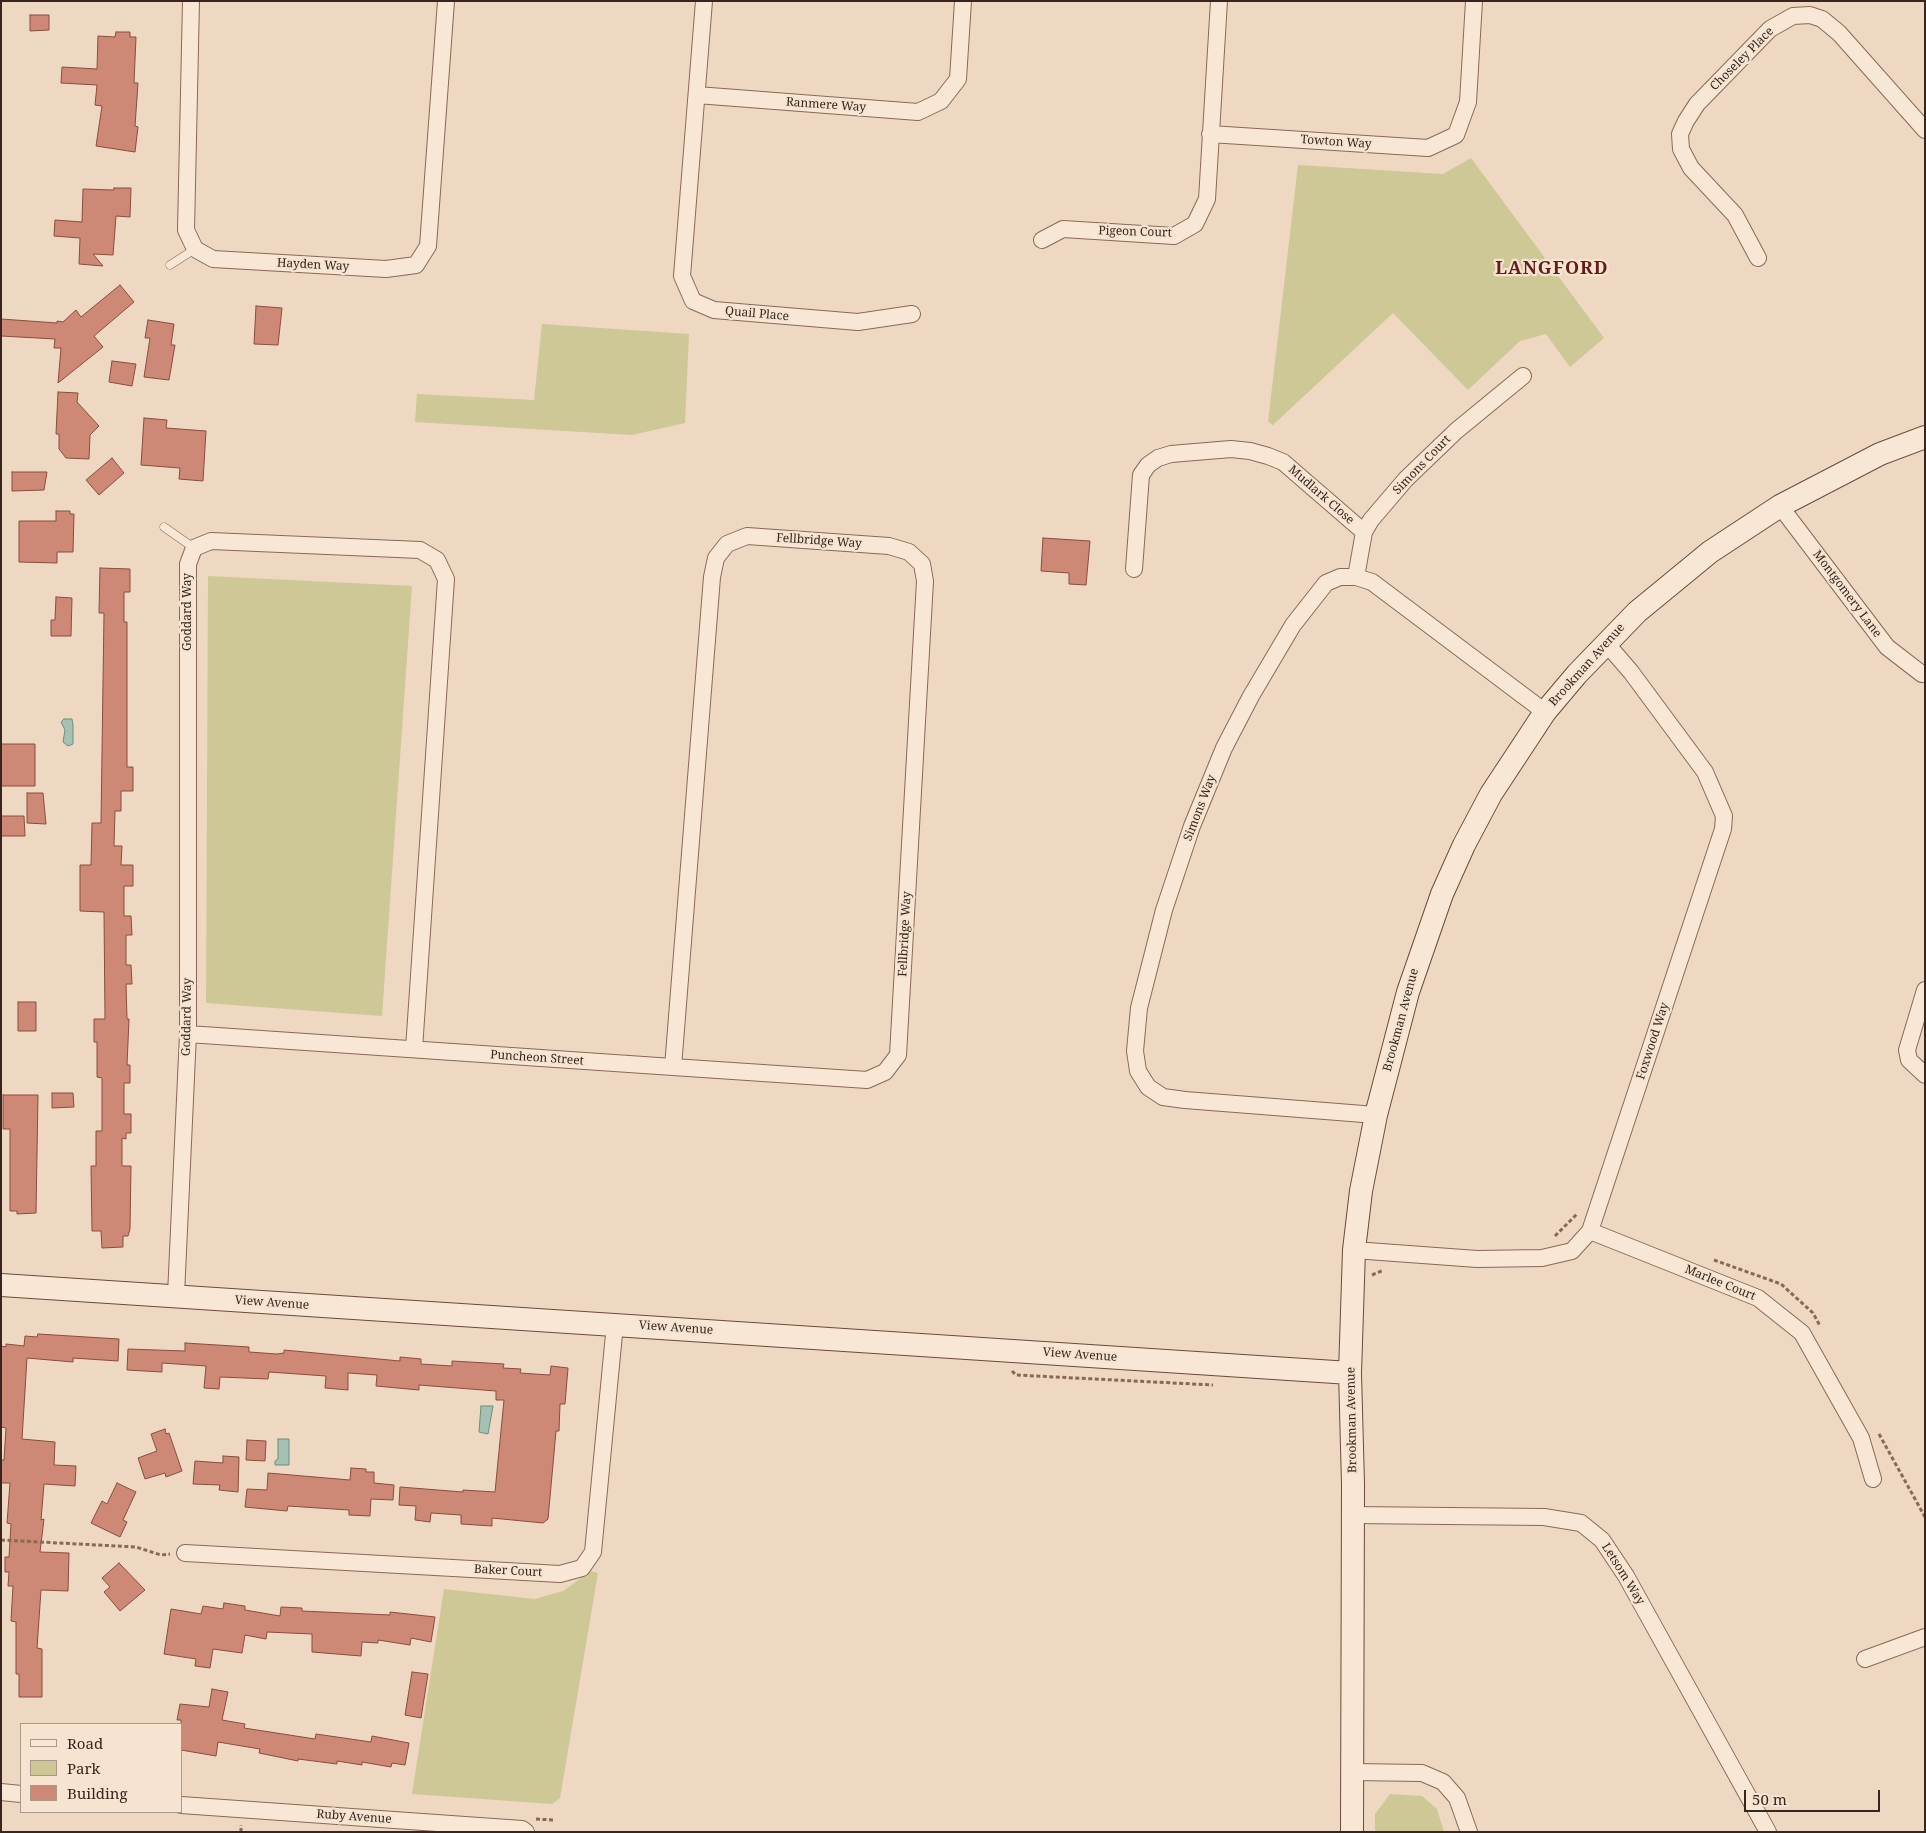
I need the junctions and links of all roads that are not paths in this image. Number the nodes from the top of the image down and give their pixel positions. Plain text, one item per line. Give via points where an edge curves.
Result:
1 (191, 1) edge
2 (446, 1) edge
3 (704, 1) edge
4 (963, 1) edge
5 (1219, 1) edge
6 (1474, 1) edge
7 (697, 95) junction
8 (1924, 127) edge
9 (1210, 134) junction
10 (1042, 240) dead end
11 (195, 249) junction
12 (1758, 258) dead end
13 (170, 265) dead end
14 (912, 314) dead end
15 (1522, 376) dead end
16 (1925, 436) edge
17 (1780, 506) junction
18 (164, 527) dead end
19 (1364, 532) junction
20 (194, 548) junction
21 (1134, 569) dead end
22 (1356, 577) junction
23 (1606, 643) junction
24 (1922, 674) dead end
25 (1545, 712) junction
26 (1925, 990) edge
27 (188, 1034) junction
28 (414, 1050) junction
29 (673, 1067) junction
30 (885, 1072) joint
31 (1925, 1075) edge
32 (1376, 1115) junction
33 (1592, 1225) junction
34 (1354, 1250) junction
35 (1, 1285) edge
36 (176, 1296) junction
37 (615, 1324) junction
38 (1350, 1373) junction
39 (1873, 1479) dead end
40 (1352, 1515) junction
41 (185, 1553) road end
42 (1925, 1636) edge
43 (1865, 1659) dead end
44 (1353, 1772) junction
45 (1, 1792) edge
46 (20, 1794) edge
47 (182, 1805) edge
48 (526, 1832) edge
49 (1352, 1832) edge
50 (1469, 1832) edge
51 (1768, 1832) edge

1 - 11 street via 186,230
2 - 11 street, Hayden Way via 428,246 416,265 386,268 213,259
3 - 7 street
4 - 7 street, Ranmere Way via 958,79 940,101 918,112
5 - 9 street
6 - 9 street, Towton Way via 1468,102 1456,135 1428,148
7 - 14 street, Quail Place via 682,276 693,301 714,310 858,322
8 - 12 street, Choseley Place via 1839,33 1822,19 1793,16 1770,29 1698,104 1680,134 1681,149 1691,168 1735,215
9 - 10 street, Pigeon Court via 1207,199 1195,224 1174,236 1063,229
11 - 13 lane
15 - 19 street, Simons Court via 1456,431 1406,479
16 - 17 street, Brookman Avenue via 1880,454
17 - 23 street, Brookman Avenue via 1676,579
17 - 24 street, Montgomery Lane via 1887,647
18 - 20 lane
19 - 21 street, Mudlark Close via 1283,462 1250,451 1231,449 1171,454 1148,465 1141,475
19 - 22 street, Simons Court
20 - 27 street, Goddard Way via 188,564
20 - 28 street via 212,541 420,550 437,560 446,579
22 - 25 street via 1372,582
22 - 32 street, Simons Way via 1340,577 1326,583 1313,596 1279,648 1224,748 1192,826 1164,910 1139,1008 1135,1051 1138,1071 1148,1087 1163,1097
23 - 25 street, Brookman Avenue
23 - 33 street, Foxwood Way via 1705,772 1724,816 1723,829
25 - 32 street, Brookman Avenue via 1491,794 1442,894 1408,992
26 - 31 street via 1908,1050 1909,1060
27 - 28 street, Puncheon Street
27 - 36 street, Goddard Way
28 - 29 street, Puncheon Street
29 - 30 street, Puncheon Street via 868,1080
29 - 30 street, Fellbridge Way via 712,577 716,558 726,544 747,536 888,546 909,552 922,564 926,581 898,1055
32 - 34 street, Brookman Avenue via 1361,1190
33 - 34 street, Foxwood Way via 1572,1251 1542,1258 1477,1259
33 - 39 street, Marlee Court via 1758,1298 1802,1333 1861,1438
34 - 38 street, Brookman Avenue
35 - 36 street, View Avenue
36 - 37 street, View Avenue
37 - 38 street, View Avenue
37 - 41 street, Baker Court via 593,1552 582,1568 560,1574
38 - 40 street, Brookman Avenue
40 - 44 street, Brookman Avenue
40 - 51 street, Letsom Way via 1544,1517 1581,1523 1602,1540 1626,1576
42 - 43 street
44 - 49 street, Brookman Avenue
44 - 50 street via 1422,1773 1443,1782 1457,1798
45 - 46 street
47 - 48 street, Ruby Avenue via 522,1829

